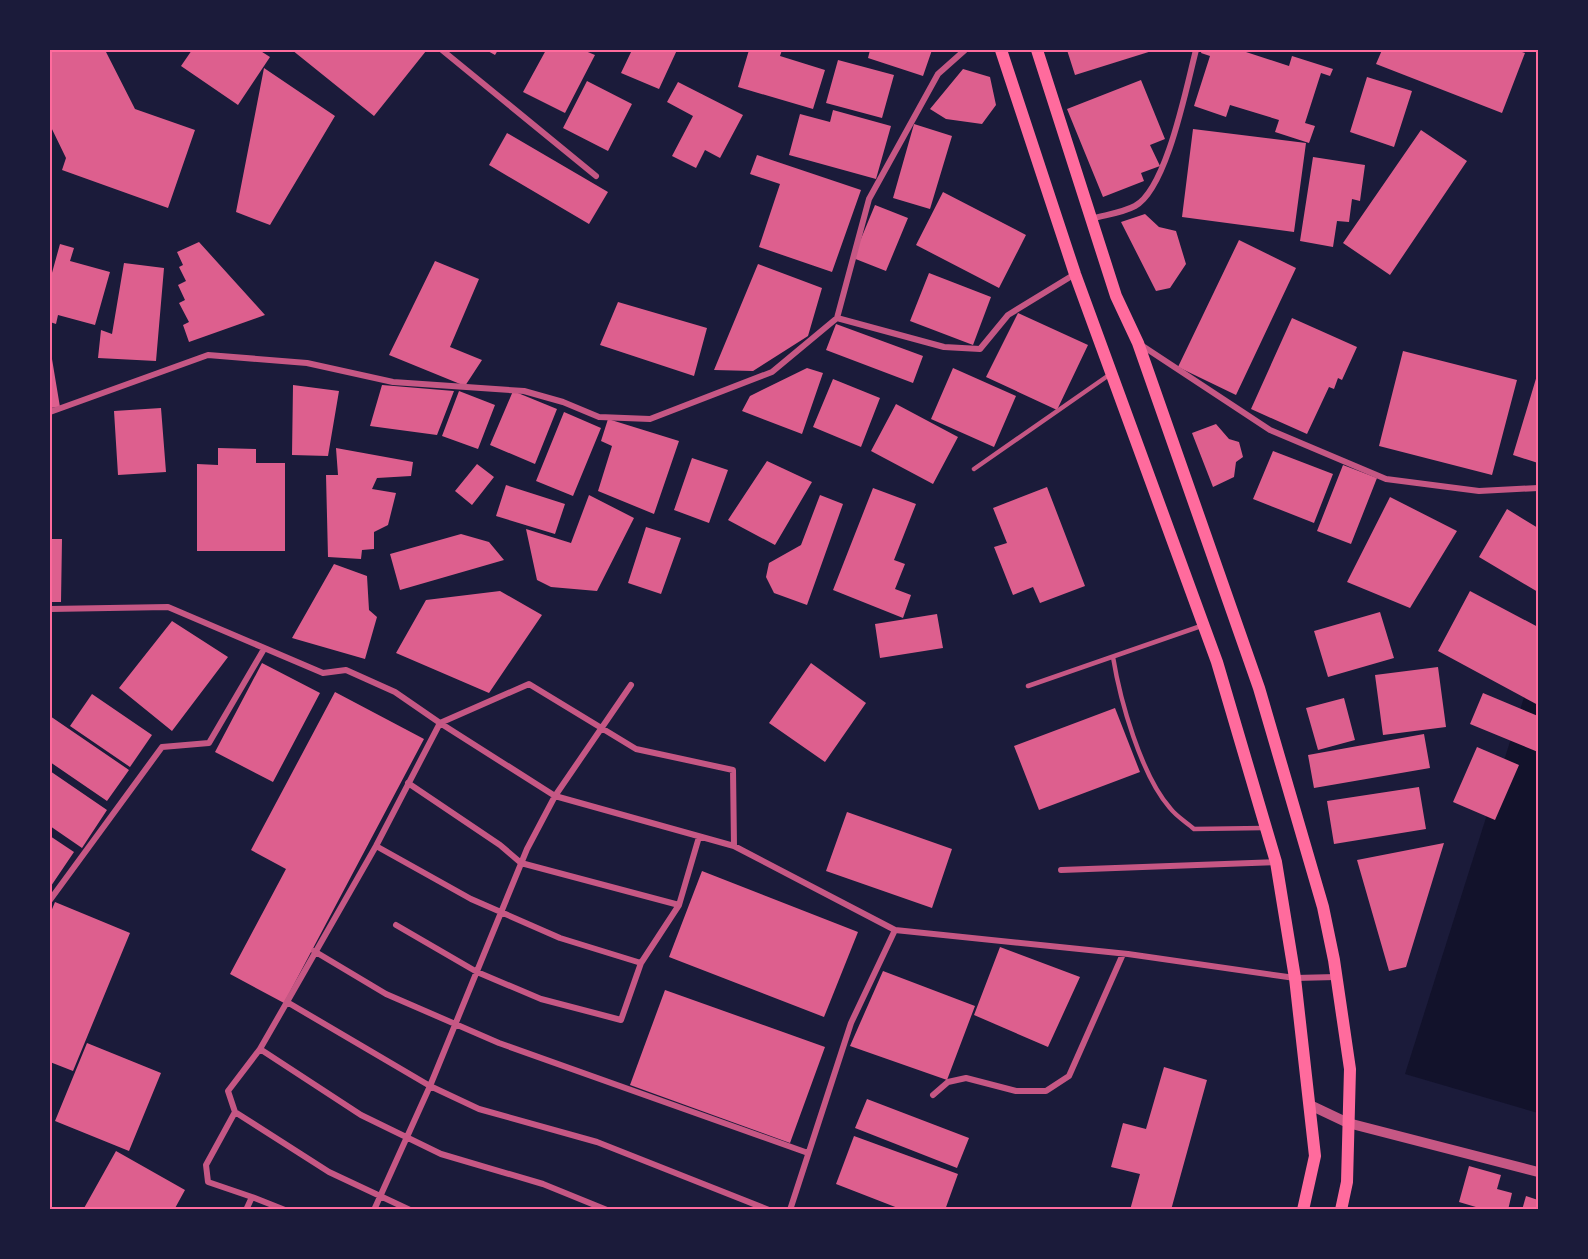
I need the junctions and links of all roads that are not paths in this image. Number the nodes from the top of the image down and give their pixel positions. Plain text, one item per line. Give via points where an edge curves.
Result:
1 (442, 50) edge
2 (965, 50) edge
3 (1001, 50) edge
4 (1037, 50) edge
5 (1196, 50) edge
6 (596, 176) dead end
7 (1090, 219) junction
8 (1075, 274) junction
9 (837, 318) junction
10 (1138, 343) junction
11 (1112, 374) junction
12 (50, 412) edge
13 (974, 469) dead end
14 (1539, 488) edge
15 (50, 609) edge
16 (1204, 625) junction
17 (264, 649) junction
18 (1113, 657) junction
19 (631, 685) dead end
20 (1028, 686) dead end
21 (440, 723) junction
22 (601, 729) junction
23 (408, 783) junction
24 (555, 796) junction
25 (1267, 828) junction
26 (699, 837) junction
27 (376, 846) junction
28 (734, 846) junction
29 (1276, 862) junction
30 (521, 863) junction
31 (1061, 870) dead end
32 (50, 900) edge
33 (679, 905) junction
34 (501, 912) junction
35 (396, 925) dead end
36 (895, 930) junction
37 (314, 951) junction
38 (1123, 954) junction
39 (641, 963) junction
40 (477, 972) junction
41 (1336, 977) junction
42 (1295, 978) junction
43 (287, 1002) junction
44 (455, 1023) junction
45 (260, 1049) junction
46 (430, 1086) junction
47 (933, 1095) dead end
48 (1310, 1106) junction
49 (235, 1112) junction
50 (1348, 1123) junction
51 (405, 1136) junction
52 (808, 1153) junction
53 (1539, 1172) edge
54 (380, 1195) junction
55 (252, 1197) junction
56 (246, 1209) edge
57 (285, 1209) edge
58 (374, 1209) edge
59 (410, 1209) edge
60 (607, 1209) edge
61 (769, 1209) edge
62 (790, 1209) edge
63 (1303, 1209) edge
64 (1341, 1209) edge

1 - 6 street
2 - 9 street via 938,74 869,199
3 - 8 main road
4 - 7 main road
5 - 7 street via 1177,125 1156,181 1135,206
7 - 10 main road via 1116,296
8 - 9 street via 1008,315 980,349 944,347
8 - 11 main road
9 - 12 street via 772,372 650,420 599,417 524,391 393,382 307,363 208,355
10 - 14 street via 1270,430 1386,479 1479,491
10 - 41 main road via 1259,688 1323,907
11 - 13 lane
11 - 16 main road
15 - 17 street via 168,607
16 - 18 lane
16 - 25 main road
17 - 21 street via 323,673 346,670 395,692
17 - 32 street via 209,743 162,747
18 - 20 lane
18 - 25 lane via 1126,718 1144,763 1169,808 1194,829
19 - 22 street
21 - 22 street via 529,684
21 - 23 street
21 - 24 street
22 - 24 street
22 - 28 street via 636,749 733,770
23 - 27 street
23 - 30 street
24 - 26 street
24 - 30 street
25 - 29 main road
26 - 28 street
26 - 33 street
27 - 34 street
27 - 37 street
28 - 36 street
29 - 31 street
29 - 42 main road
30 - 33 street
30 - 34 street
33 - 39 street
34 - 39 street via 560,938
34 - 40 street
35 - 40 street
36 - 38 street
36 - 52 street via 851,1023
37 - 43 street
37 - 44 street via 386,994
38 - 42 street
38 - 47 street via 1069,1076 1046,1091 1016,1091 966,1078 948,1082
39 - 40 street via 621,1020 541,999
40 - 44 street
41 - 42 street
41 - 50 main road via 1350,1069
42 - 48 main road
43 - 45 street
43 - 46 street
44 - 46 street
44 - 52 street via 499,1043
45 - 49 street via 228,1091
45 - 51 street via 361,1115
46 - 51 street
46 - 61 street via 478,1109 597,1142
48 - 50 street
48 - 63 main road via 1315,1156
49 - 54 street via 329,1172
49 - 55 street via 206,1165 208,1182
50 - 53 street
50 - 64 main road via 1347,1182
51 - 54 street
51 - 60 street via 441,1154 543,1184
52 - 62 street
54 - 58 street
54 - 59 street
55 - 56 street
55 - 57 street

